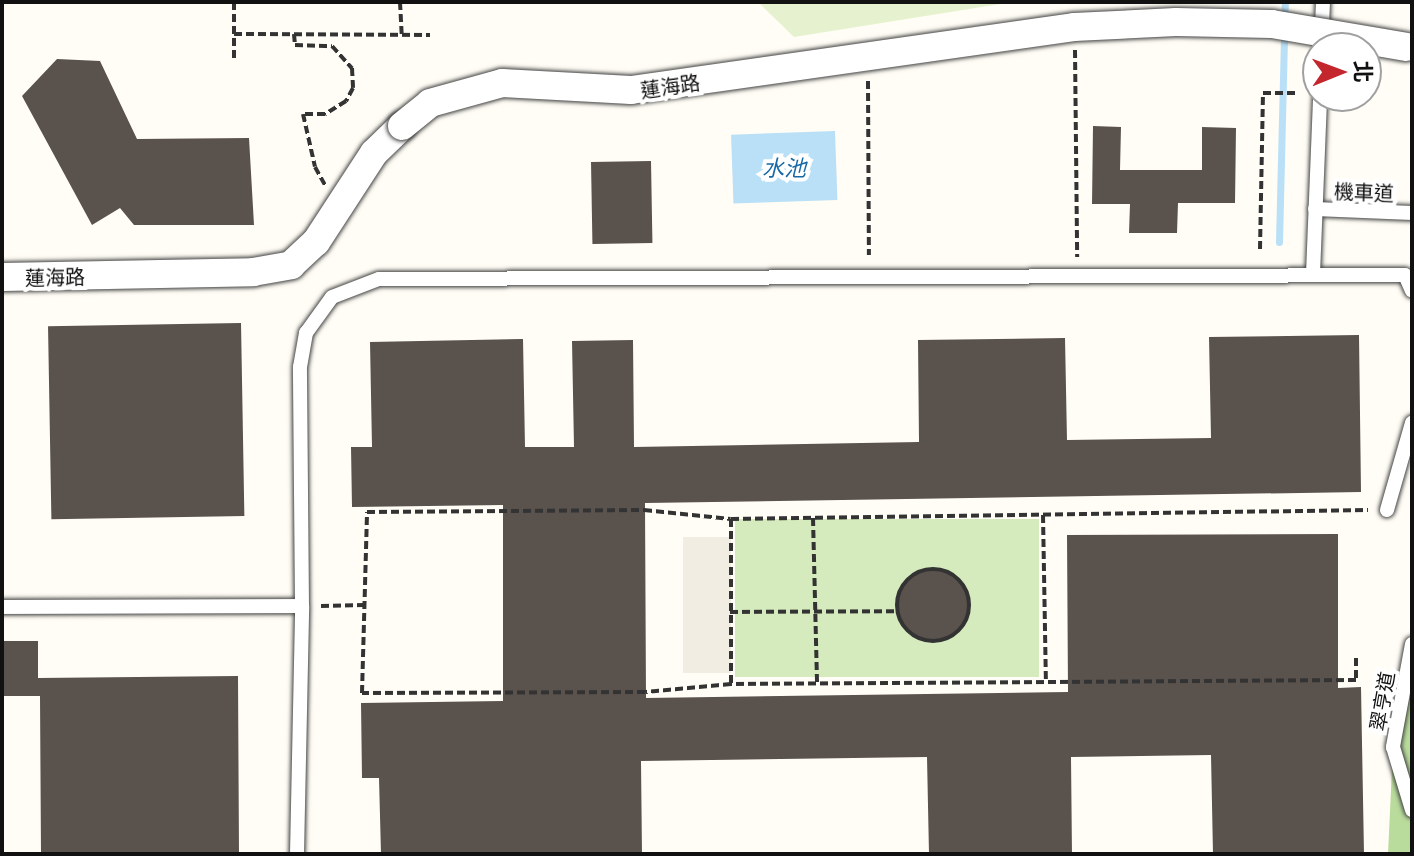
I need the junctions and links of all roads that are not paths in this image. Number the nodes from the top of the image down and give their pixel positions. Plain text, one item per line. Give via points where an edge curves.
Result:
1 (1323, 2) edge
2 (1322, 32) edge
3 (1410, 48) edge
4 (1319, 112) edge
5 (1315, 206) junction
6 (1412, 206) edge
7 (1412, 213) edge
8 (1408, 268) edge
9 (1313, 274) junction
10 (2, 277) edge
11 (1412, 291) edge
12 (1412, 423) edge
13 (1387, 510) road end
14 (302, 606) junction
15 (2, 607) edge
16 (1412, 644) edge
17 (1412, 810) edge
18 (297, 854) edge

1 - 2 lane
3 - 10 street, 蓮海路, bridge via 1272,24 1176,22 1074,27 631,90 502,83 430,103 402,126 374,153 304,255 291,265 273,271
4 - 5 lane
5 - 6 lane, 機車道
5 - 7 lane, 機車道
5 - 9 lane
8 - 9 lane
8 - 11 lane
9 - 14 lane via 379,279 332,297 306,333 300,367
12 - 13 lane
14 - 15 lane
14 - 18 lane
16 - 17 lane, 翠亨道 via 1393,747

